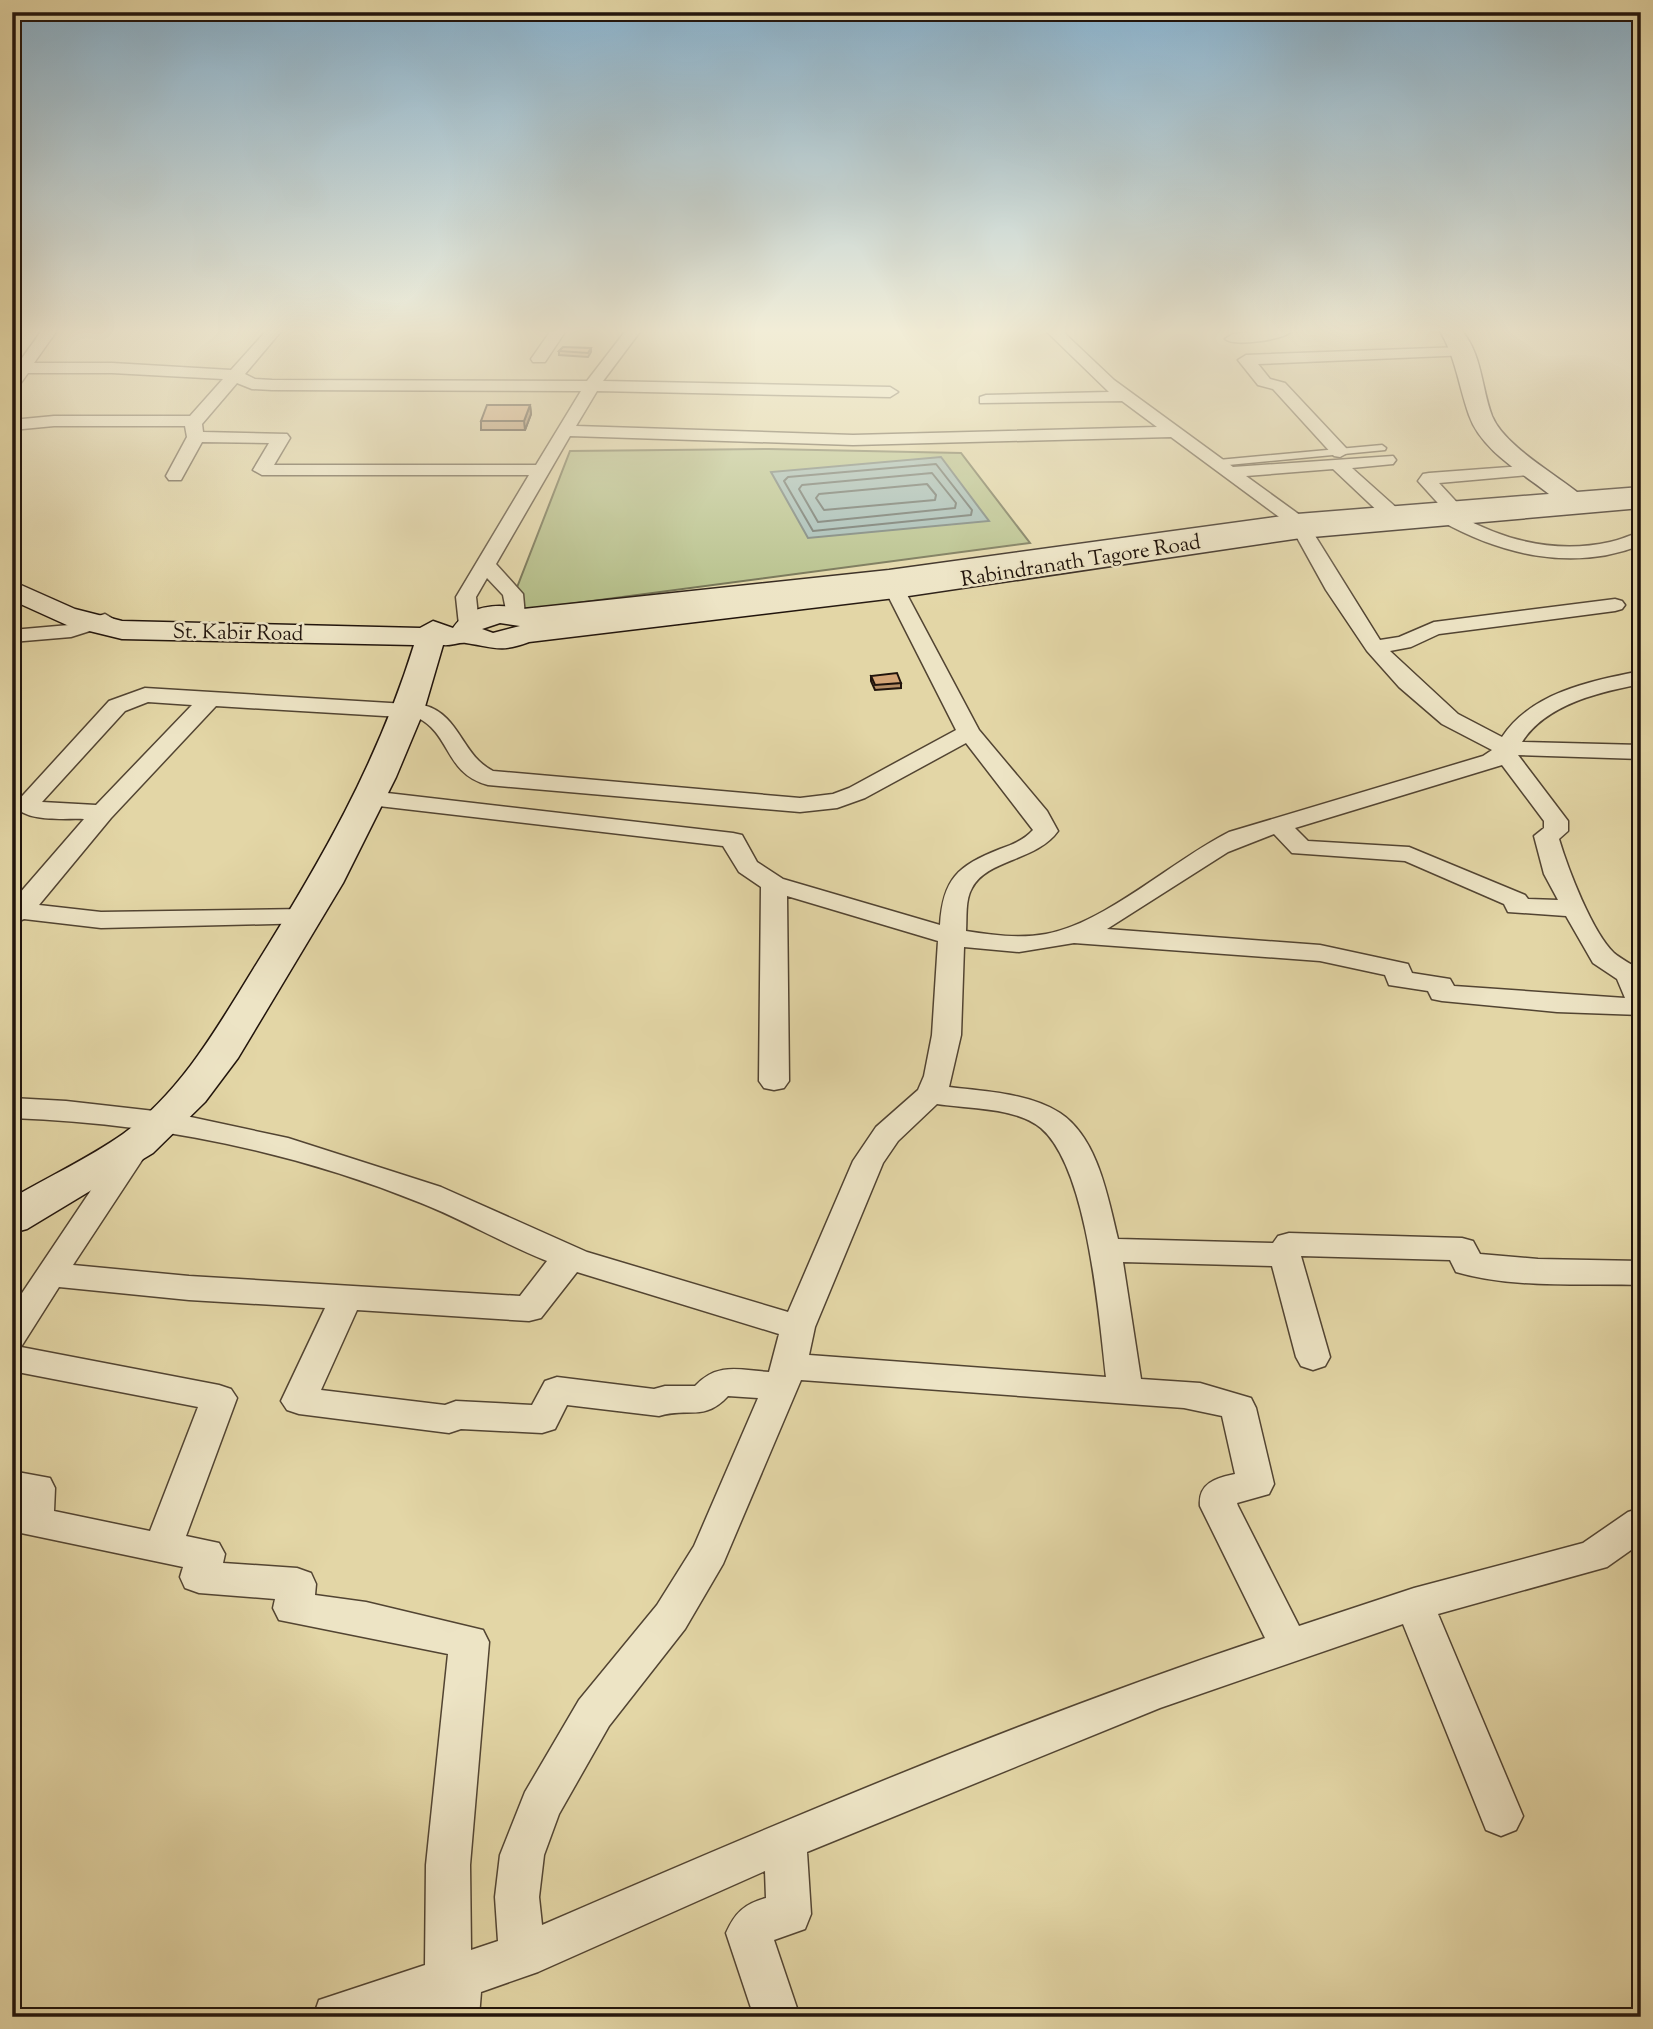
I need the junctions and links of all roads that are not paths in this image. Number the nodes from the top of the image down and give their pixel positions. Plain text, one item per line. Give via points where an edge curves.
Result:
1 (101, 424) edge
2 (199, 424) edge
3 (569, 424) edge
4 (1164, 424) edge
5 (1310, 424) edge
6 (1486, 424) edge
7 (195, 429) junction
8 (565, 431) junction
9 (1491, 431) junction
10 (1175, 432) junction
11 (1385, 454) dead end
12 (1338, 458) junction
13 (1225, 468) junction
14 (541, 470) junction
15 (1535, 470) junction
16 (176, 476) dead end
17 (1641, 494) edge
18 (1641, 500) edge
19 (1584, 502) junction
20 (1451, 513) junction
21 (1392, 514) junction
22 (1299, 526) junction
23 (1641, 538) edge
24 (485, 564) junction
25 (12, 576) edge
26 (892, 584) junction
27 (12, 589) edge
28 (1615, 605) dead end
29 (97, 623) junction
30 (520, 623) junction
31 (470, 630) junction
32 (432, 634) junction
33 (12, 636) edge
34 (1374, 647) junction
35 (1641, 677) edge
36 (210, 699) junction
37 (408, 710) junction
38 (969, 732) junction
39 (1506, 750) junction
40 (1635, 752) edge
41 (1641, 776) edge
42 (370, 798) junction
43 (736, 800) junction
44 (102, 813) junction
45 (1277, 823) junction
46 (733, 839) junction
47 (774, 884) junction
48 (1575, 909) junction
49 (15, 913) edge
50 (304, 917) junction
51 (1074, 935) junction
52 (951, 937) junction
53 (1641, 1005) edge
54 (774, 1081) dead end
55 (931, 1094) junction
56 (12, 1108) edge
57 (151, 1133) junction
58 (12, 1218) edge
59 (1103, 1250) junction
60 (1285, 1255) junction
61 (575, 1259) junction
62 (1641, 1273) edge
63 (50, 1274) junction
64 (346, 1298) junction
65 (797, 1327) junction
66 (12, 1337) edge
67 (1313, 1357) dead end
68 (12, 1358) edge
69 (785, 1376) junction
70 (1125, 1392) junction
71 (12, 1486) edge
72 (1637, 1537) edge
73 (162, 1549) junction
74 (1414, 1604) junction
75 (1289, 1647) junction
76 (1501, 1816) dead end
77 (785, 1841) junction
78 (522, 1956) junction
79 (454, 1993) edge
80 (336, 2017) edge
81 (777, 2017) edge

1 - 7 street
2 - 7 street
3 - 8 street
4 - 10 street
5 - 12 street
6 - 9 main road
7 - 14 street via 281,438 262,470
7 - 16 street
8 - 10 street via 853,440
8 - 14 street
9 - 15 main road via 1499,443
9 - 19 main road via 1515,443
10 - 13 street
11 - 12 street
12 - 13 street
12 - 21 street
13 - 22 street
14 - 24 street
15 - 19 main road
15 - 20 street via 1429,478
17 - 19 main road, Rabindranath Tagore Road
18 - 19 main road, Rabindranath Tagore Road
19 - 20 main road, Rabindranath Tagore Road
20 - 21 main road, Rabindranath Tagore Road
20 - 22 main road, Rabindranath Tagore Road
20 - 23 street via 1496,541 1526,547 1602,550
21 - 22 main road, Rabindranath Tagore Road
22 - 26 main road, Rabindranath Tagore Road
22 - 34 street
24 - 30 street via 513,594
24 - 31 street via 466,597
25 - 29 main road, St. Kabir Road
26 - 30 main road, Rabindranath Tagore Road
26 - 38 street
27 - 29 main road, St. Kabir Road via 43,606
28 - 34 street via 1445,626 1404,643
29 - 32 main road, St. Kabir Road via 177,633
29 - 33 street via 45,635
30 - 31 main road, Rabindranath Tagore Road via 498,641
31 - 32 main road, St. Kabir Road
32 - 37 main road
34 - 39 street via 1450,719
35 - 39 street via 1597,686 1553,705 1527,721
36 - 37 street
36 - 44 street
36 - 44 street via 145,695 123,701 26,805
37 - 42 main road
37 - 43 street via 442,722 461,762 488,778
38 - 43 street via 837,801 800,805
38 - 52 street via 1046,831 965,879 956,898
39 - 40 street
39 - 45 street via 1491,761
39 - 48 street via 1556,821 1556,831 1546,836 1557,874
40 - 41 street
42 - 46 street
42 - 50 main road
43 - 46 street
44 - 49 street
45 - 48 street via 1301,848 1409,854 1516,900 1517,906
45 - 51 street via 1215,848
46 - 47 street via 739,858 753,873
47 - 52 street
47 - 54 street
48 - 53 street via 1603,957 1629,975
49 - 50 street via 101,920
50 - 57 main road via 224,1049 191,1093
51 - 52 street via 1027,945
51 - 53 street via 1320,953 1398,970 1399,979 1440,985 1441,993 1558,1004
52 - 55 street via 942,1074
55 - 59 street via 1020,1109 1065,1131 1085,1171
55 - 65 street via 887,1134 868,1161
56 - 57 street
57 - 58 main road
57 - 61 street via 292,1146 432,1194
57 - 63 street
59 - 60 street
59 - 70 street
60 - 62 street via 1289,1244 1462,1249 1468,1264
60 - 67 street
61 - 64 street via 560,1267 529,1309
61 - 65 street
63 - 64 street
63 - 66 street
64 - 69 street via 299,1401 449,1419 456,1415 542,1419 557,1390 659,1403 704,1399 720,1382
65 - 69 street
68 - 73 street via 219,1398
69 - 70 street
69 - 78 street via 710,1553 671,1617 594,1713 540,1806 522,1854 517,1897
70 - 75 street via 1213,1399 1238,1408 1256,1485 1224,1491 1218,1496 1219,1506
71 - 73 street via 37,1488 34,1522
72 - 74 street via 1594,1556
73 - 79 street via 206,1554 199,1577 297,1584 293,1608 469,1642 448,1865
74 - 75 street
74 - 76 street
75 - 77 street via 1150,1694
77 - 78 street
77 - 81 street via 789,1914 759,1922 749,1933
78 - 79 street
79 - 80 street

